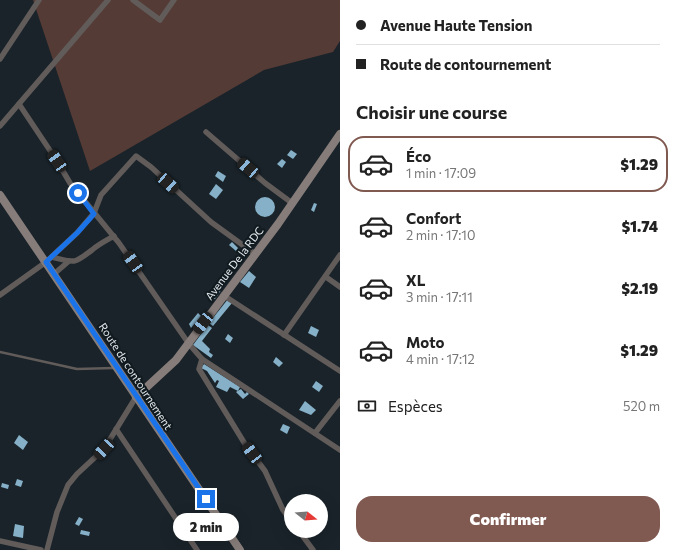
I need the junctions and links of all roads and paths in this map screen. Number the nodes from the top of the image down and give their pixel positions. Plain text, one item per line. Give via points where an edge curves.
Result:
1 (39, 0) edge
2 (108, 0) edge
3 (133, 0) edge
4 (174, 0) edge
5 (0, 59) edge
6 (19, 104) junction
7 (0, 126) edge
8 (206, 132) dead end
9 (340, 134) edge
10 (0, 195) edge
11 (292, 203) junction
12 (94, 214) junction
13 (114, 236) junction
14 (255, 254) junction
15 (340, 255) edge
16 (49, 260) junction
17 (69, 261) junction
18 (54, 274) junction
19 (326, 277) junction
20 (340, 287) edge
21 (0, 294) edge
22 (223, 295) junction
23 (284, 334) junction
24 (188, 342) junction
25 (0, 352) edge
26 (202, 359) junction
27 (116, 368) junction
28 (340, 371) edge
29 (136, 397) junction
30 (340, 401) edge
31 (116, 429) junction
32 (315, 433) junction
33 (340, 450) edge
34 (284, 512) edge
35 (304, 538) edge
36 (0, 541) edge
37 (41, 550) edge
38 (47, 550) edge
39 (197, 550) edge
40 (240, 550) edge
41 (313, 550) edge

1 - 5 street
2 - 6 street
3 - 4 street via 160,20
6 - 7 street
6 - 12 street via 70,183
8 - 11 street
9 - 11 street, Avenue De la RDC
10 - 16 street, Route de contournement
11 - 14 street, Avenue De la RDC
12 - 13 street
12 - 14 street via 101,195 138,156 204,216
12 - 16 street
13 - 17 street via 93,249 82,260
13 - 24 street
14 - 22 street, Avenue De la RDC
15 - 19 street
16 - 17 street
16 - 18 street, Route de contournement
16 - 21 street
17 - 18 street
18 - 27 street, Route de contournement
19 - 20 street
19 - 23 street
22 - 23 street
22 - 24 street, Avenue De la RDC
23 - 28 street
24 - 26 street
24 - 29 street, Avenue De la RDC via 176,360
25 - 27 lane via 77,369
26 - 32 street
26 - 34 street via 199,369 265,472
27 - 29 street, Route de contournement
29 - 31 street
29 - 40 street, Route de contournement
30 - 32 street
31 - 38 street via 104,449 68,486 57,512
31 - 39 street
32 - 33 street
35 - 41 street
36 - 37 street

